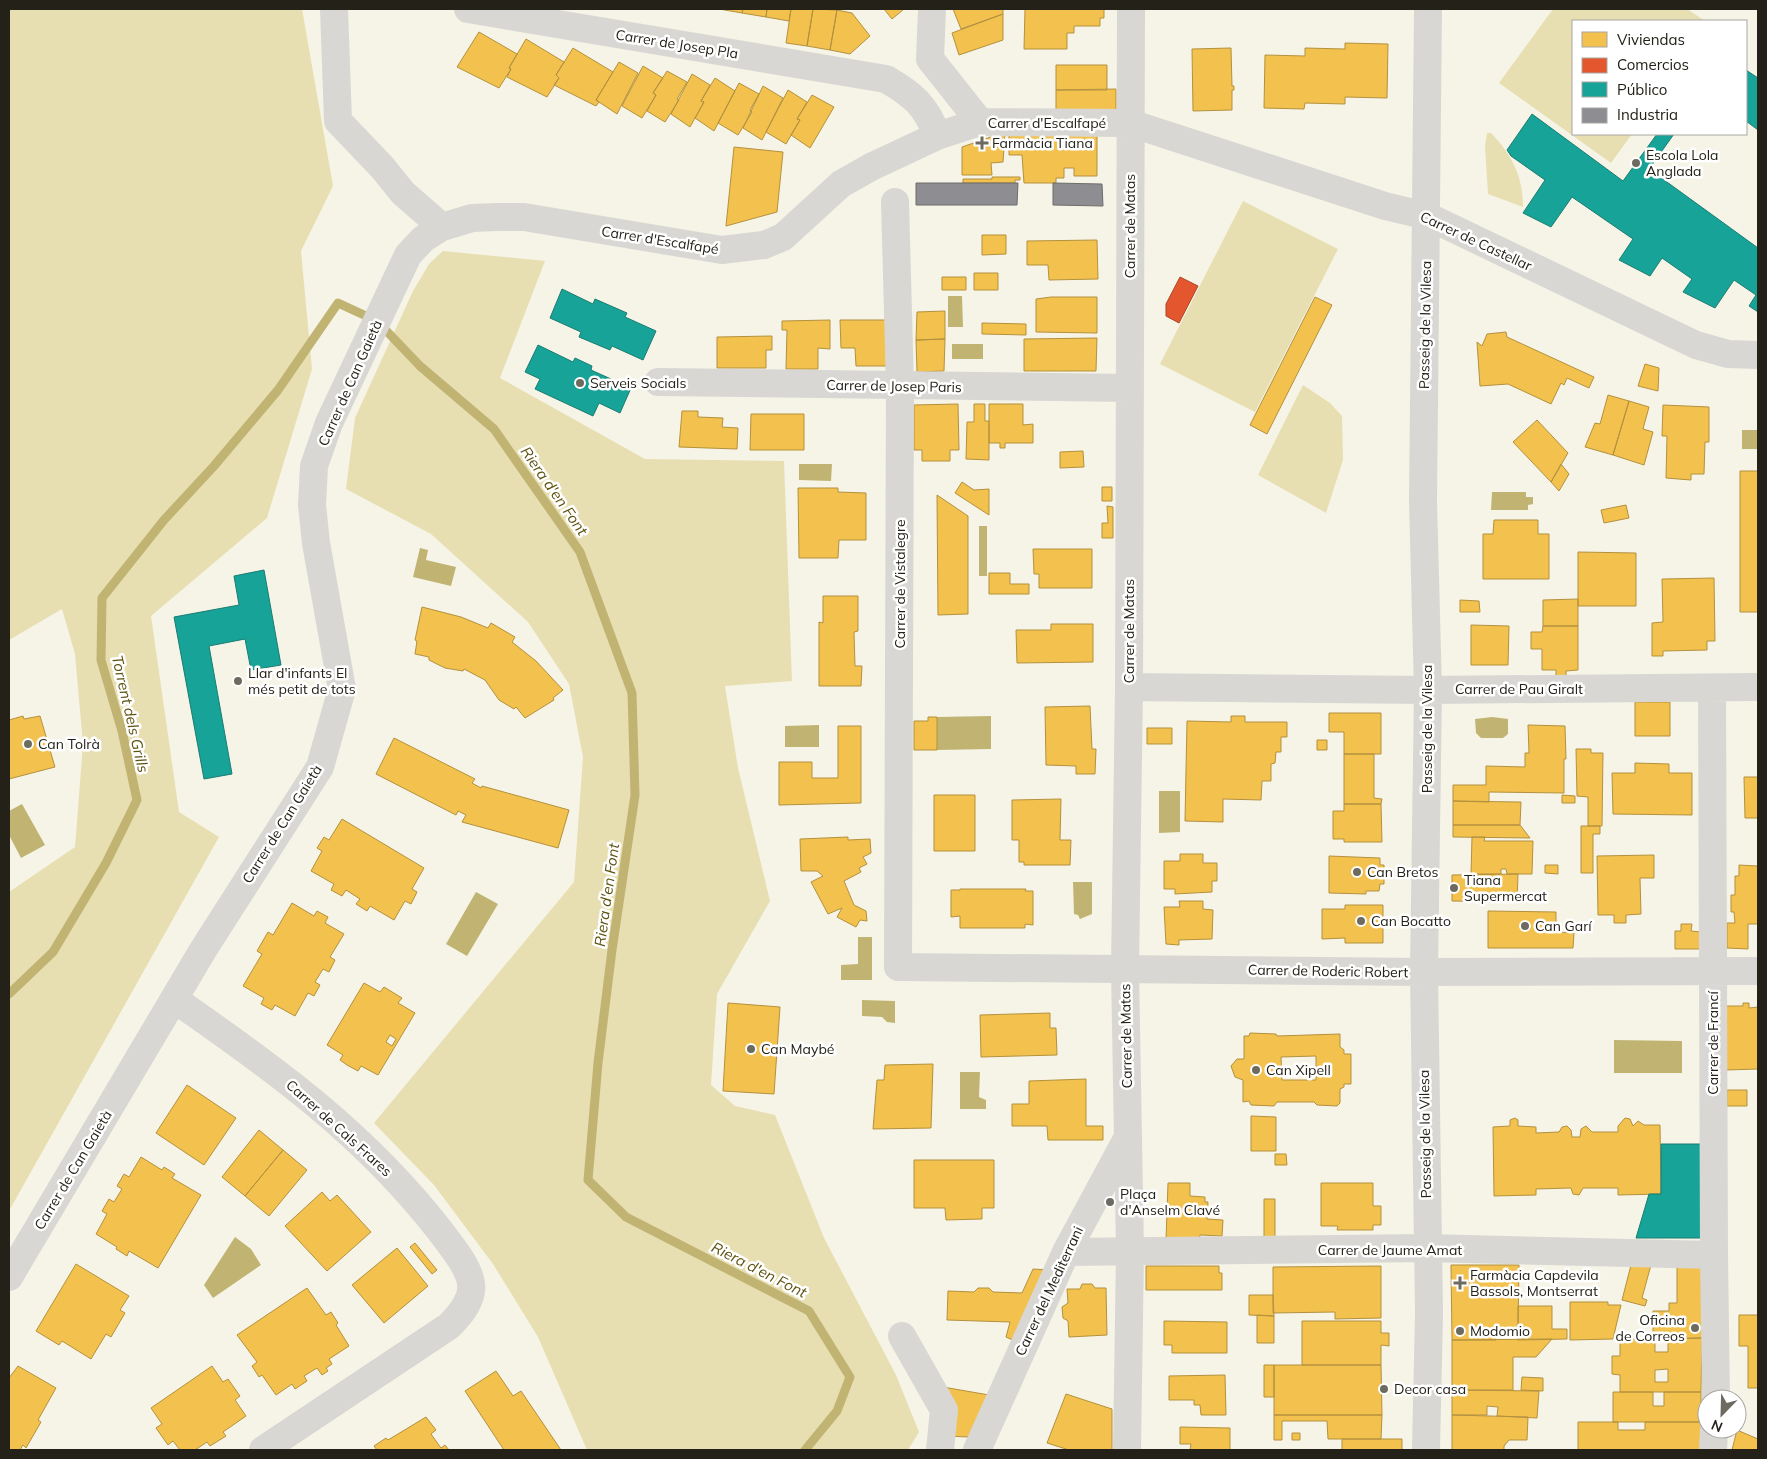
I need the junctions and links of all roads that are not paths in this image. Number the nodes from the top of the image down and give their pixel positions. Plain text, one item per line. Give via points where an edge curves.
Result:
1 (334, 9) edge
2 (468, 9) edge
3 (932, 9) edge
4 (1131, 9) edge
5 (1428, 9) edge
6 (941, 73) junction
7 (886, 79) junction
8 (910, 93) junction
9 (980, 122) junction
10 (1130, 123) junction
11 (937, 136) junction
12 (895, 202) dead end
13 (1427, 216) junction
14 (442, 227) junction
15 (1758, 355) edge
16 (658, 382) dead end
17 (900, 386) junction
18 (1130, 388) junction
19 (1129, 687) junction
20 (1758, 687) edge
21 (1712, 688) junction
22 (1428, 690) junction
23 (898, 967) joint
24 (1125, 969) junction
25 (1424, 972) junction
26 (1713, 972) junction
27 (1758, 972) edge
28 (174, 999) junction
29 (1128, 1135) junction
30 (1426, 1248) junction
31 (1066, 1252) junction
32 (1130, 1252) junction
33 (1714, 1254) junction
34 (9, 1278) edge
35 (902, 1336) dead end
36 (1716, 1389) edge
37 (263, 1450) edge
38 (940, 1450) edge
39 (977, 1450) edge
40 (1127, 1450) edge
41 (1426, 1450) edge

1 - 14 street via 338,121 403,193
2 - 7 street, Carrer de Josep Pla
3 - 6 street
4 - 10 street, Carrer de Matas
5 - 13 street, Passeig de la Vilesa
6 - 7 street, Carrer de Josep Pla via 915,70
6 - 8 street via 922,91
6 - 9 street
6 - 11 street via 949,116 946,126
7 - 8 street, Carrer de Josep Pla
8 - 11 street, Carrer de Josep Pla
9 - 10 street, Carrer d'Escalfapé
9 - 11 street, Carrer d'Escalfapé
10 - 13 street, Carrer de Castellar via 1385,206
10 - 18 street, Carrer de Matas
11 - 14 street, Carrer d'Escalfapé via 871,166 841,184 783,237 743,249 722,250 524,217 472,218
12 - 17 street, Carrer de Vistalegre
13 - 15 street, Carrer de Castellar via 1696,345 1728,354
13 - 22 street, Passeig de la Vilesa via 1423,501
14 - 28 street, Carrer de Can Gaietà via 422,239 408,255 329,423 314,466 312,505 316,543 342,689 320,766
16 - 17 street, Carrer de Josep Paris
17 - 18 street, Carrer de Josep Paris
17 - 23 street, Carrer de Vistalegre
18 - 19 street, Carrer de Matas
19 - 22 street, Carrer de Pau Giralt
19 - 24 street, Carrer de Matas
20 - 21 street, Carrer de Pau Giralt
21 - 22 street, Carrer de Pau Giralt
21 - 26 street, Carrer de Francí
22 - 25 street, Passeig de la Vilesa
23 - 24 street, Carrer de Roderic Robert
24 - 25 street, Carrer de Roderic Robert
24 - 29 street, Carrer de Matas
25 - 26 street, Carrer de Roderic Robert
25 - 30 street, Passeig de la Vilesa
26 - 27 street, Carrer de Roderic Robert
26 - 33 street, Carrer de Francí
28 - 34 street, Carrer de Can Gaietà
28 - 37 street, Carrer de Cals Frares via 313,1100 372,1154 425,1212 464,1263 472,1291 461,1314 449,1326
29 - 31 street, Carrer del Mediterrani
29 - 32 street, Carrer de Matas
30 - 32 street, Carrer de Jaume Amat
30 - 33 street, Carrer de Jaume Amat
30 - 41 street, Passeig de la Vilesa via 1429,1313
31 - 32 street, Carrer de Jaume Amat
31 - 39 street, Carrer del Mediterrani
32 - 40 street, Carrer de Matas
33 - 36 street, Carrer de Francí
35 - 38 street via 944,1410

